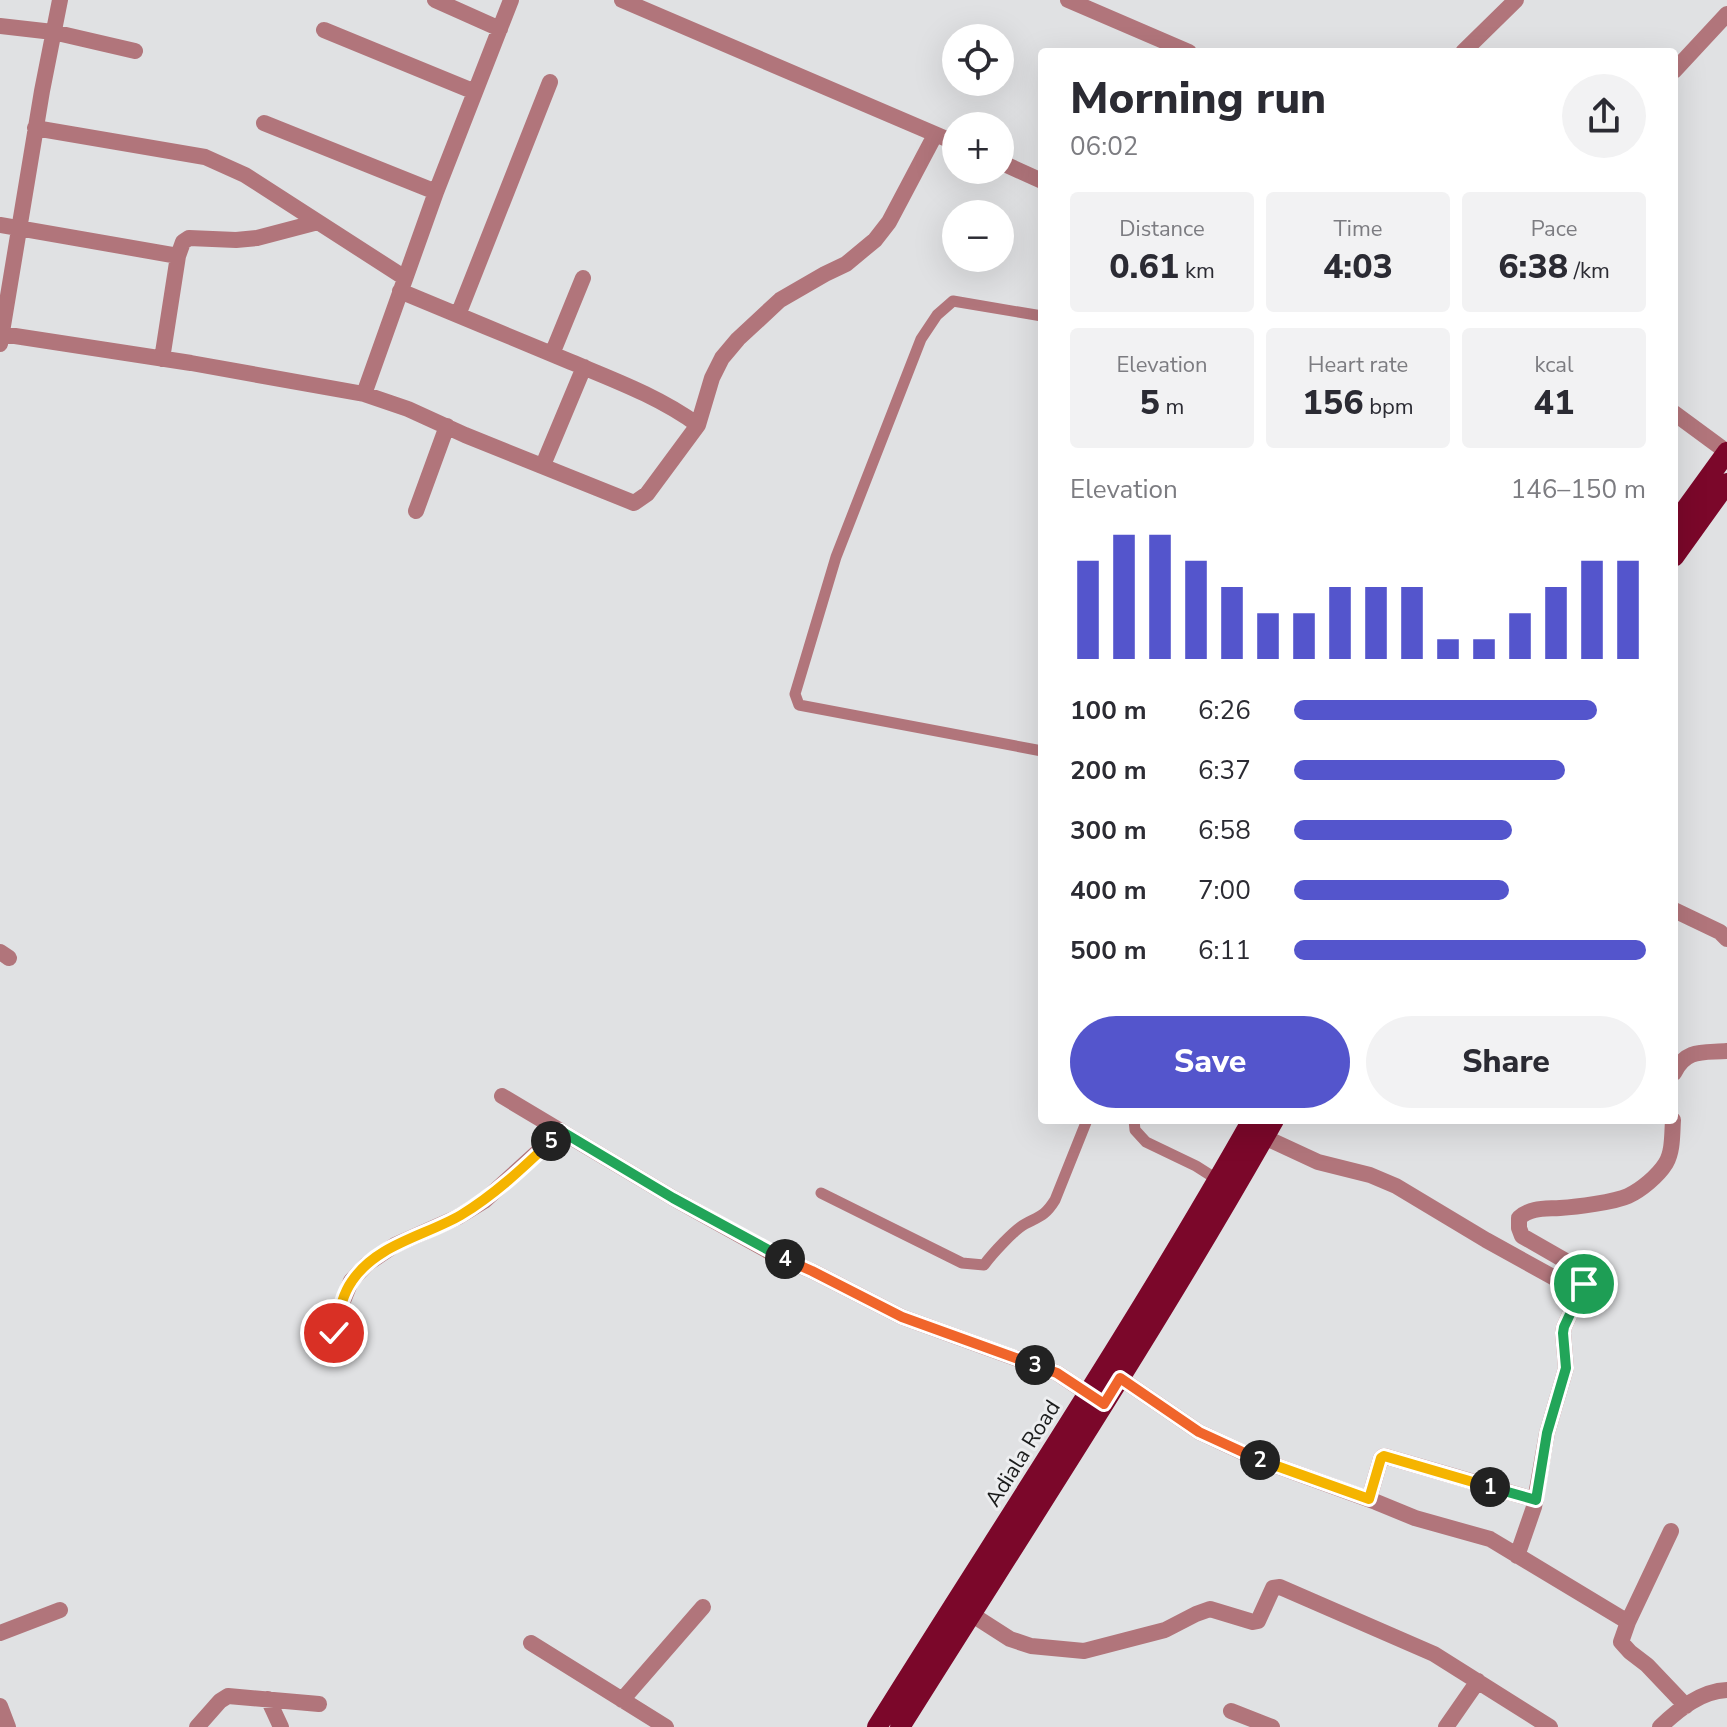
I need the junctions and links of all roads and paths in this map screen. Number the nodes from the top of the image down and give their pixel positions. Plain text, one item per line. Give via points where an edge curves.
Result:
1 (60, 0) edge
2 (435, 0) edge
3 (511, 0) edge
4 (622, 0) edge
5 (1068, 0) edge
6 (1516, 0) edge
7 (1727, 14) edge
8 (0, 26) edge
9 (500, 29) junction
10 (324, 30) dead end
11 (53, 32) junction
12 (1180, 48) edge
13 (1467, 48) edge
14 (135, 51) dead end
15 (1678, 67) edge
16 (550, 82) dead end
17 (475, 92) junction
18 (264, 123) dead end
19 (35, 128) junction
20 (935, 135) junction
21 (942, 138) edge
22 (1014, 168) edge
23 (1038, 179) edge
24 (436, 192) junction
25 (318, 222) junction
26 (0, 225) edge
27 (19, 228) junction
28 (178, 256) junction
29 (583, 278) dead end
30 (403, 284) junction
31 (458, 315) junction
32 (1038, 315) edge
33 (1, 339) edge
34 (552, 354) junction
35 (162, 359) junction
36 (584, 367) junction
37 (364, 394) junction
38 (1678, 416) edge
39 (698, 425) junction
40 (447, 426) junction
41 (1727, 452) edge
42 (543, 465) junction
43 (1727, 483) edge
44 (1719, 506) edge
45 (416, 511) dead end
46 (1678, 519) edge
47 (1678, 552) edge
48 (1038, 750) edge
49 (1678, 912) edge
50 (1727, 939) edge
51 (1727, 1051) edge
52 (1678, 1066) edge
53 (502, 1096) dead end
54 (1085, 1124) edge
55 (1134, 1124) edge
56 (1250, 1124) edge
57 (1673, 1124) edge
58 (1269, 1129) edge
59 (561, 1131) junction
60 (1218, 1180) junction
61 (821, 1193) dead end
62 (1580, 1292) junction
63 (334, 1333) dead end
64 (1120, 1378) junction
65 (1096, 1398) junction
66 (1369, 1499) junction
67 (1536, 1500) junction
68 (1671, 1531) dead end
69 (1517, 1556) junction
70 (703, 1607) dead end
71 (60, 1610) dead end
72 (971, 1614) junction
73 (1628, 1622) junction
74 (0, 1633) edge
75 (531, 1643) dead end
76 (1478, 1681) junction
77 (1727, 1690) edge
78 (268, 1699) junction
79 (622, 1700) junction
80 (319, 1704) dead end
81 (0, 1706) edge
82 (1686, 1706) junction
83 (1231, 1711) dead end
84 (8, 1727) edge
85 (197, 1727) edge
86 (281, 1727) edge
87 (666, 1727) edge
88 (877, 1727) edge
89 (900, 1727) edge
90 (1272, 1727) edge
91 (1446, 1727) edge
92 (1550, 1727) edge
93 (1660, 1727) edge

1 - 11 street
2 - 9 street
3 - 9 street
4 - 20 street
5 - 12 street
6 - 13 street
7 - 15 street
8 - 11 street
9 - 17 street
10 - 17 street
11 - 14 street
11 - 19 street
16 - 31 street
17 - 24 street
18 - 24 street
19 - 25 street via 205,157 245,175
19 - 27 street
20 - 21 street
20 - 39 street via 875,240 846,264 780,300 722,358
22 - 23 street
24 - 30 street
25 - 28 street via 257,238 189,238
25 - 30 street
26 - 27 street
27 - 28 street
27 - 33 street
28 - 35 street
29 - 34 street
30 - 31 street
30 - 37 street
31 - 34 street
32 - 48 lane via 953,301 921,339 836,557 795,694 799,705
33 - 35 street
34 - 36 street
35 - 37 street
36 - 39 street
36 - 42 street
37 - 40 street
38 - 41 street
39 - 42 street via 647,494 634,503
40 - 42 street
40 - 45 street
41 - 46 main road
43 - 44 main road
44 - 47 main road
49 - 50 street
51 - 52 street via 1695,1053
53 - 59 street
54 - 61 lane via 1048,1212 1024,1224 984,1265 962,1263
55 - 60 lane via 1146,1142
56 - 60 main road, Adiala Road
57 - 62 street via 1666,1163 1637,1191 1625,1198 1536,1209 1519,1218 1522,1236 1564,1260 1582,1280
58 - 62 street via 1318,1162 1396,1186
58 - 64 main road, Adiala Road
59 - 63 street via 484,1201 367,1264 351,1281
59 - 65 street via 779,1257 902,1317 1057,1373
60 - 65 main road, Adiala Road
62 - 67 street via 1564,1327 1566,1368 1547,1433
64 - 65 main road, Adiala Road
64 - 66 street via 1199,1432
65 - 72 main road, Adiala Road
65 - 88 main road, Adiala Road
66 - 67 street via 1384,1456
66 - 69 street via 1490,1539
67 - 69 street
68 - 73 street
69 - 73 street
70 - 79 street
71 - 74 street
72 - 76 street via 1031,1646 1084,1651 1165,1630 1210,1609 1258,1621 1273,1588 1280,1587 1434,1654
72 - 89 main road, Adiala Road
73 - 82 street via 1621,1644
75 - 79 street
76 - 91 street
76 - 92 street
77 - 82 street
78 - 80 street
78 - 85 street via 228,1696
78 - 86 street
79 - 87 street
81 - 84 street
82 - 93 street
83 - 90 street

